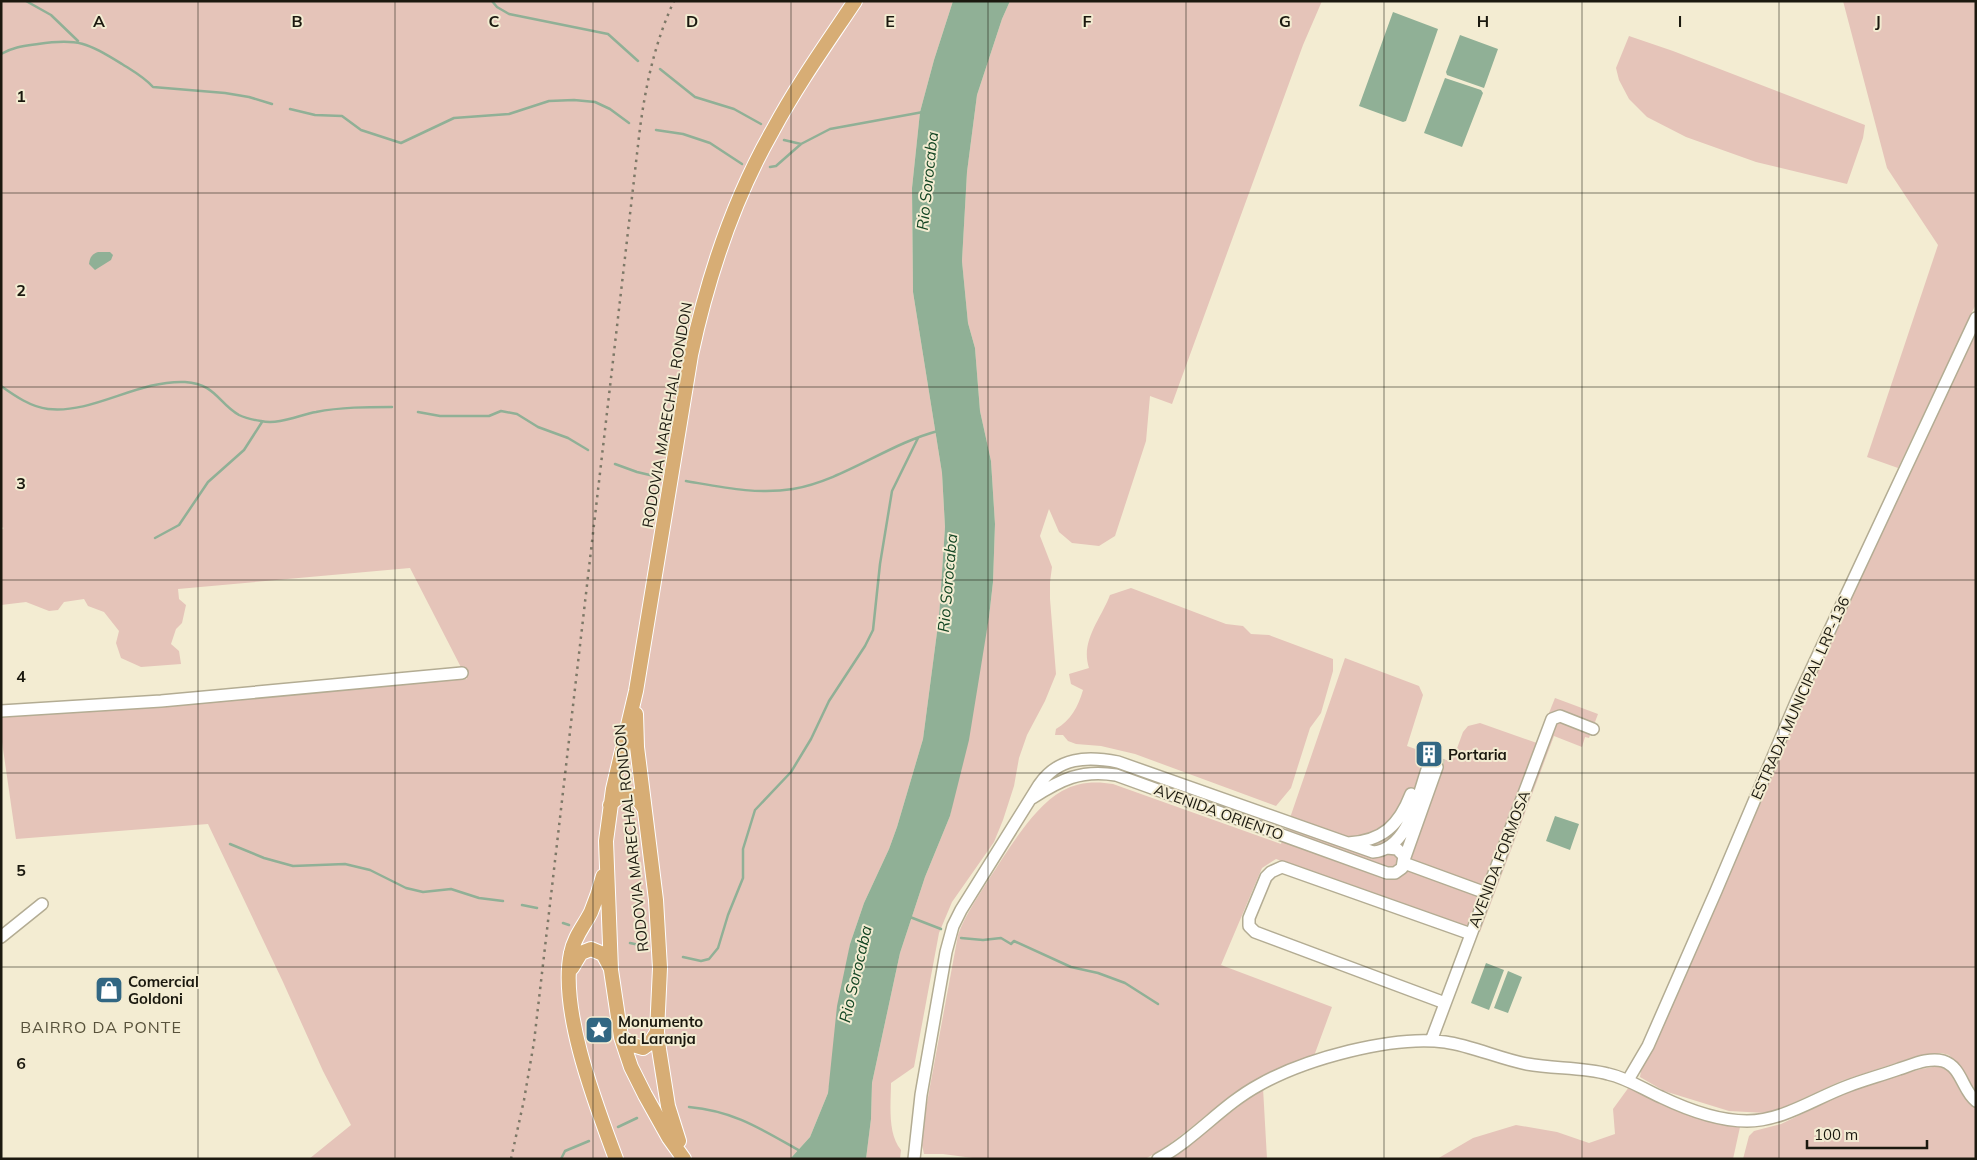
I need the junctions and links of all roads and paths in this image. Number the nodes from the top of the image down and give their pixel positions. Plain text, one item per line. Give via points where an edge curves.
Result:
1 (855, 1) edge
2 (1976, 318) edge
3 (462, 672) dead end
4 (636, 691) junction
5 (1, 711) edge
6 (1593, 729) dead end
7 (1429, 764) junction
8 (1031, 800) junction
9 (610, 805) junction
10 (645, 811) junction
11 (1400, 818) junction
12 (1385, 832) junction
13 (1402, 837) junction
14 (1344, 843) junction
15 (1385, 850) junction
16 (1404, 862) junction
17 (607, 865) junction
18 (1384, 871) junction
19 (1486, 894) junction
20 (42, 904) dead end
21 (1471, 934) junction
22 (1, 937) edge
23 (611, 970) junction
24 (569, 973) junction
25 (1445, 1003) junction
26 (657, 1032) junction
27 (621, 1037) junction
28 (1431, 1041) junction
29 (1628, 1080) junction
30 (1976, 1101) edge
31 (616, 1159) edge
32 (685, 1159) edge
33 (914, 1159) edge
34 (1158, 1159) edge

1 - 4 main road, RODOVIA MARECHAL RONDON via 772,130 741,193 715,261 691,355
2 - 29 street, ESTRADA MUNICIPAL LRP-136 via 1815,660 1652,1038
3 - 5 street via 170,701
4 - 9 main road, RODOVIA MARECHAL RONDON
4 - 10 main road, RODOVIA MARECHAL RONDON via 636,747
6 - 19 street, AVENIDA FORMOSA via 1560,716 1552,719
7 - 11 street, AVENIDA ORIENTO
7 - 13 street
7 - 16 street
8 - 14 street, AVENIDA ORIENTO via 1051,770 1075,760 1103,759
8 - 18 street, AVENIDA ORIENTO via 1071,777 1092,772 1116,775
8 - 33 street, AVENIDA ORIENTO via 961,910 951,933 921,1095
9 - 10 main road via 620,795 630,794
9 - 17 main road, RODOVIA MARECHAL RONDON
10 - 26 main road, RODOVIA MARECHAL RONDON via 658,919
11 - 12 street, AVENIDA ORIENTO
11 - 13 street
12 - 14 street, AVENIDA ORIENTO via 1369,840
12 - 15 street
13 - 15 street
14 - 15 street, AVENIDA ORIENTO via 1368,851
15 - 16 street via 1397,849
15 - 18 street via 1378,859
16 - 18 street via 1396,873
16 - 19 street
17 - 23 main road, RODOVIA MARECHAL RONDON
17 - 24 main road via 596,901 573,945
19 - 21 street, AVENIDA FORMOSA
20 - 22 street
21 - 25 street, AVENIDA FORMOSA
21 - 25 street via 1282,867 1266,877 1249,918 1249,926 1255,932
23 - 24 main road via 603,954 591,949 581,953
23 - 27 main road, RODOVIA MARECHAL RONDON
24 - 31 main road via 583,1060
25 - 28 street, AVENIDA FORMOSA
26 - 27 main road via 643,1048 633,1046
26 - 32 main road, RODOVIA MARECHAL RONDON via 668,1106
27 - 32 main road, RODOVIA MARECHAL RONDON via 644,1095
28 - 29 street via 1472,1048 1528,1064 1605,1073
28 - 34 street via 1398,1042 1368,1048 1278,1075 1256,1086
29 - 30 street via 1661,1097 1712,1116 1748,1121 1786,1114 1848,1086 1934,1060 1943,1061 1958,1072 1966,1091

